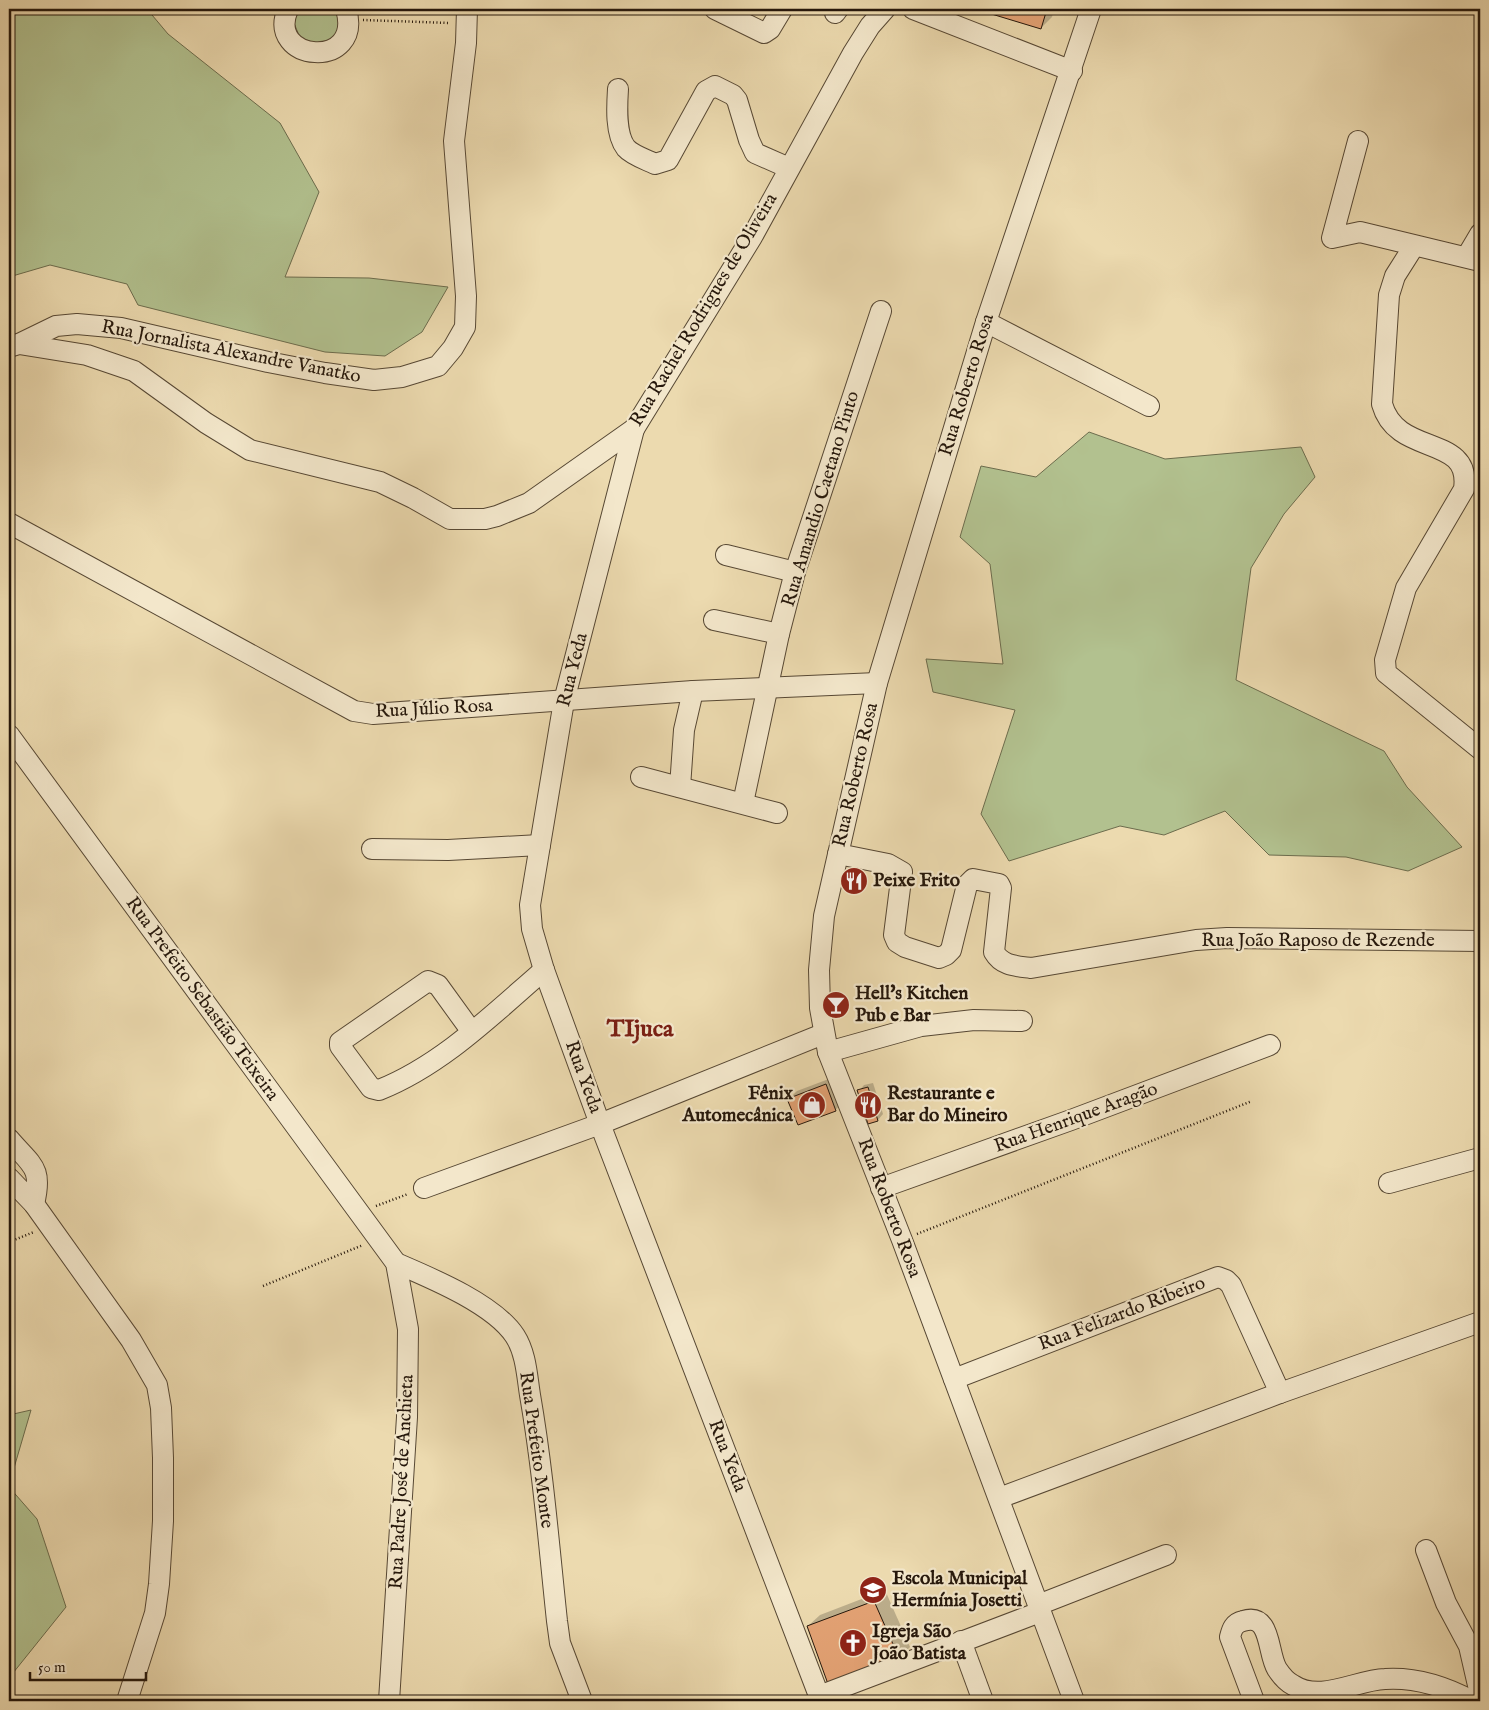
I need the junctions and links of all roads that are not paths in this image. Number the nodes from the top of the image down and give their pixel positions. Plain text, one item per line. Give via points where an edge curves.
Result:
1 (288, 9) edge
2 (715, 9) edge
3 (782, 9) edge
4 (885, 9) edge
5 (913, 9) edge
6 (1092, 9) edge
7 (348, 14) edge
8 (467, 16) edge
9 (1072, 71) junction
10 (618, 89) dead end
11 (1358, 141) dead end
12 (789, 168) junction
13 (1480, 234) edge
14 (1414, 246) junction
15 (1474, 258) edge
16 (881, 311) dead end
17 (986, 322) junction
18 (14, 346) edge
19 (1149, 406) dead end
20 (634, 429) junction
21 (9, 523) edge
22 (726, 554) dead end
23 (795, 572) junction
24 (714, 620) dead end
25 (779, 634) junction
26 (878, 683) junction
27 (768, 689) junction
28 (693, 691) junction
29 (564, 702) junction
30 (9, 735) edge
31 (1480, 749) edge
32 (641, 777) dead end
33 (680, 787) junction
34 (743, 803) junction
35 (777, 813) dead end
36 (540, 845) junction
37 (372, 849) dead end
38 (838, 854) junction
39 (1480, 942) edge
40 (544, 970) junction
41 (1022, 1021) dead end
42 (472, 1032) junction
43 (825, 1043) junction
44 (1270, 1045) dead end
45 (600, 1124) junction
46 (9, 1140) edge
47 (1480, 1158) edge
48 (9, 1178) edge
49 (1389, 1183) dead end
50 (424, 1188) road end
51 (881, 1188) junction
52 (34, 1204) junction
53 (396, 1263) junction
54 (1480, 1322) edge
55 (954, 1380) junction
56 (1280, 1393) junction
57 (999, 1498) junction
58 (1426, 1550) dead end
59 (1166, 1555) dead end
60 (1039, 1608) junction
61 (961, 1641) junction
62 (1428, 1692) edge
63 (1480, 1694) edge
64 (820, 1698) edge
65 (128, 1701) edge
66 (389, 1701) edge
67 (582, 1701) edge
68 (983, 1701) edge
69 (1074, 1701) edge
70 (1254, 1701) edge
71 (1472, 1701) edge

1 - 7 street via 286,31 298,47 317,53 336,47 343,39
2 - 3 street via 764,33
4 - 12 street, Rua Rachel Rodrigues de Oliveira via 852,53
5 - 9 street
6 - 9 street, Rua Roberto Rosa
8 - 18 street, Rua Jornalista Alexandre Vanatko via 454,141 466,296 465,327 438,366 402,377 374,380 283,365 121,328 77,324 56,326
9 - 17 street, Rua Roberto Rosa
10 - 12 street via 624,144 627,150 655,164 668,160 706,92 715,86 737,100 755,153
11 - 14 street via 1332,238 1360,232
12 - 20 street, Rua Rachel Rodrigues de Oliveira via 752,238
13 - 15 street
14 - 15 street
14 - 31 street via 1395,276 1389,295 1382,404 1387,419 1398,432 1457,459 1465,482 1464,490 1406,588 1384,660 1386,673
16 - 23 street, Rua Amandio Caetano Pinto
17 - 19 street
17 - 26 street, Rua Roberto Rosa
18 - 20 street, Rua Rachel Rodrigues de Oliveira via 87,354 134,371 250,450 380,482 450,519 485,519 529,504
20 - 29 street, Rua Yeda
21 - 29 street, Rua Júlio Rosa via 354,711 373,714
22 - 23 street
23 - 25 street, Rua Amandio Caetano Pinto
24 - 25 street
25 - 27 street, Rua Amandio Caetano Pinto
26 - 27 street, Rua Júlio Rosa
26 - 38 street, Rua Roberto Rosa
27 - 28 street, Rua Júlio Rosa
27 - 34 street, Rua Amandio Caetano Pinto
28 - 29 street, Rua Júlio Rosa
28 - 33 street via 684,730
29 - 36 street, Rua Yeda
30 - 53 street, Rua Prefeito Sebastião Teixeira
32 - 33 street
33 - 34 street
34 - 35 street
36 - 37 street via 448,850
36 - 40 street, Rua Yeda via 530,905 532,929
38 - 39 street, Rua João Raposo de Rezende via 888,864 902,872 894,936 905,947 940,958 951,950 967,885 973,879 999,884 1001,888 994,952 998,959 1011,966 1031,968 1196,940 1227,938
38 - 43 street, Rua Roberto Rosa via 824,916 819,970
40 - 42 street
40 - 45 street, Rua Yeda
41 - 43 street via 974,1020
42 - 42 street via 433,1061 379,1090 371,1088 340,1046 340,1042 428,981 438,985
43 - 45 street
43 - 51 street, Rua Roberto Rosa
44 - 51 street, Rua Henrique Aragão
45 - 50 street
45 - 64 street, Rua Yeda
46 - 52 street via 36,1169 38,1186
47 - 49 street
48 - 52 street
51 - 55 street, Rua Roberto Rosa
52 - 65 street via 147,1364 157,1385 161,1408 163,1521 159,1584 155,1613
53 - 66 street, Rua Padre José de Anchieta via 408,1329 407,1417
53 - 67 street, Rua Prefeito Monte via 476,1302 515,1336 524,1357 536,1430 556,1621
54 - 56 street
55 - 56 street, Rua Felizardo Ribeiro via 1218,1277 1231,1285
55 - 57 street, Rua Roberto Rosa
56 - 57 street
57 - 60 street, Rua Roberto Rosa
58 - 63 street via 1446,1603 1469,1646
59 - 60 street
60 - 61 street
60 - 69 street, Rua Roberto Rosa
61 - 64 street
61 - 68 street
62 - 70 street via 1386,1678 1325,1692 1294,1686 1276,1668 1265,1629 1260,1622 1248,1619 1237,1622 1230,1637
62 - 71 street via 1454,1691

